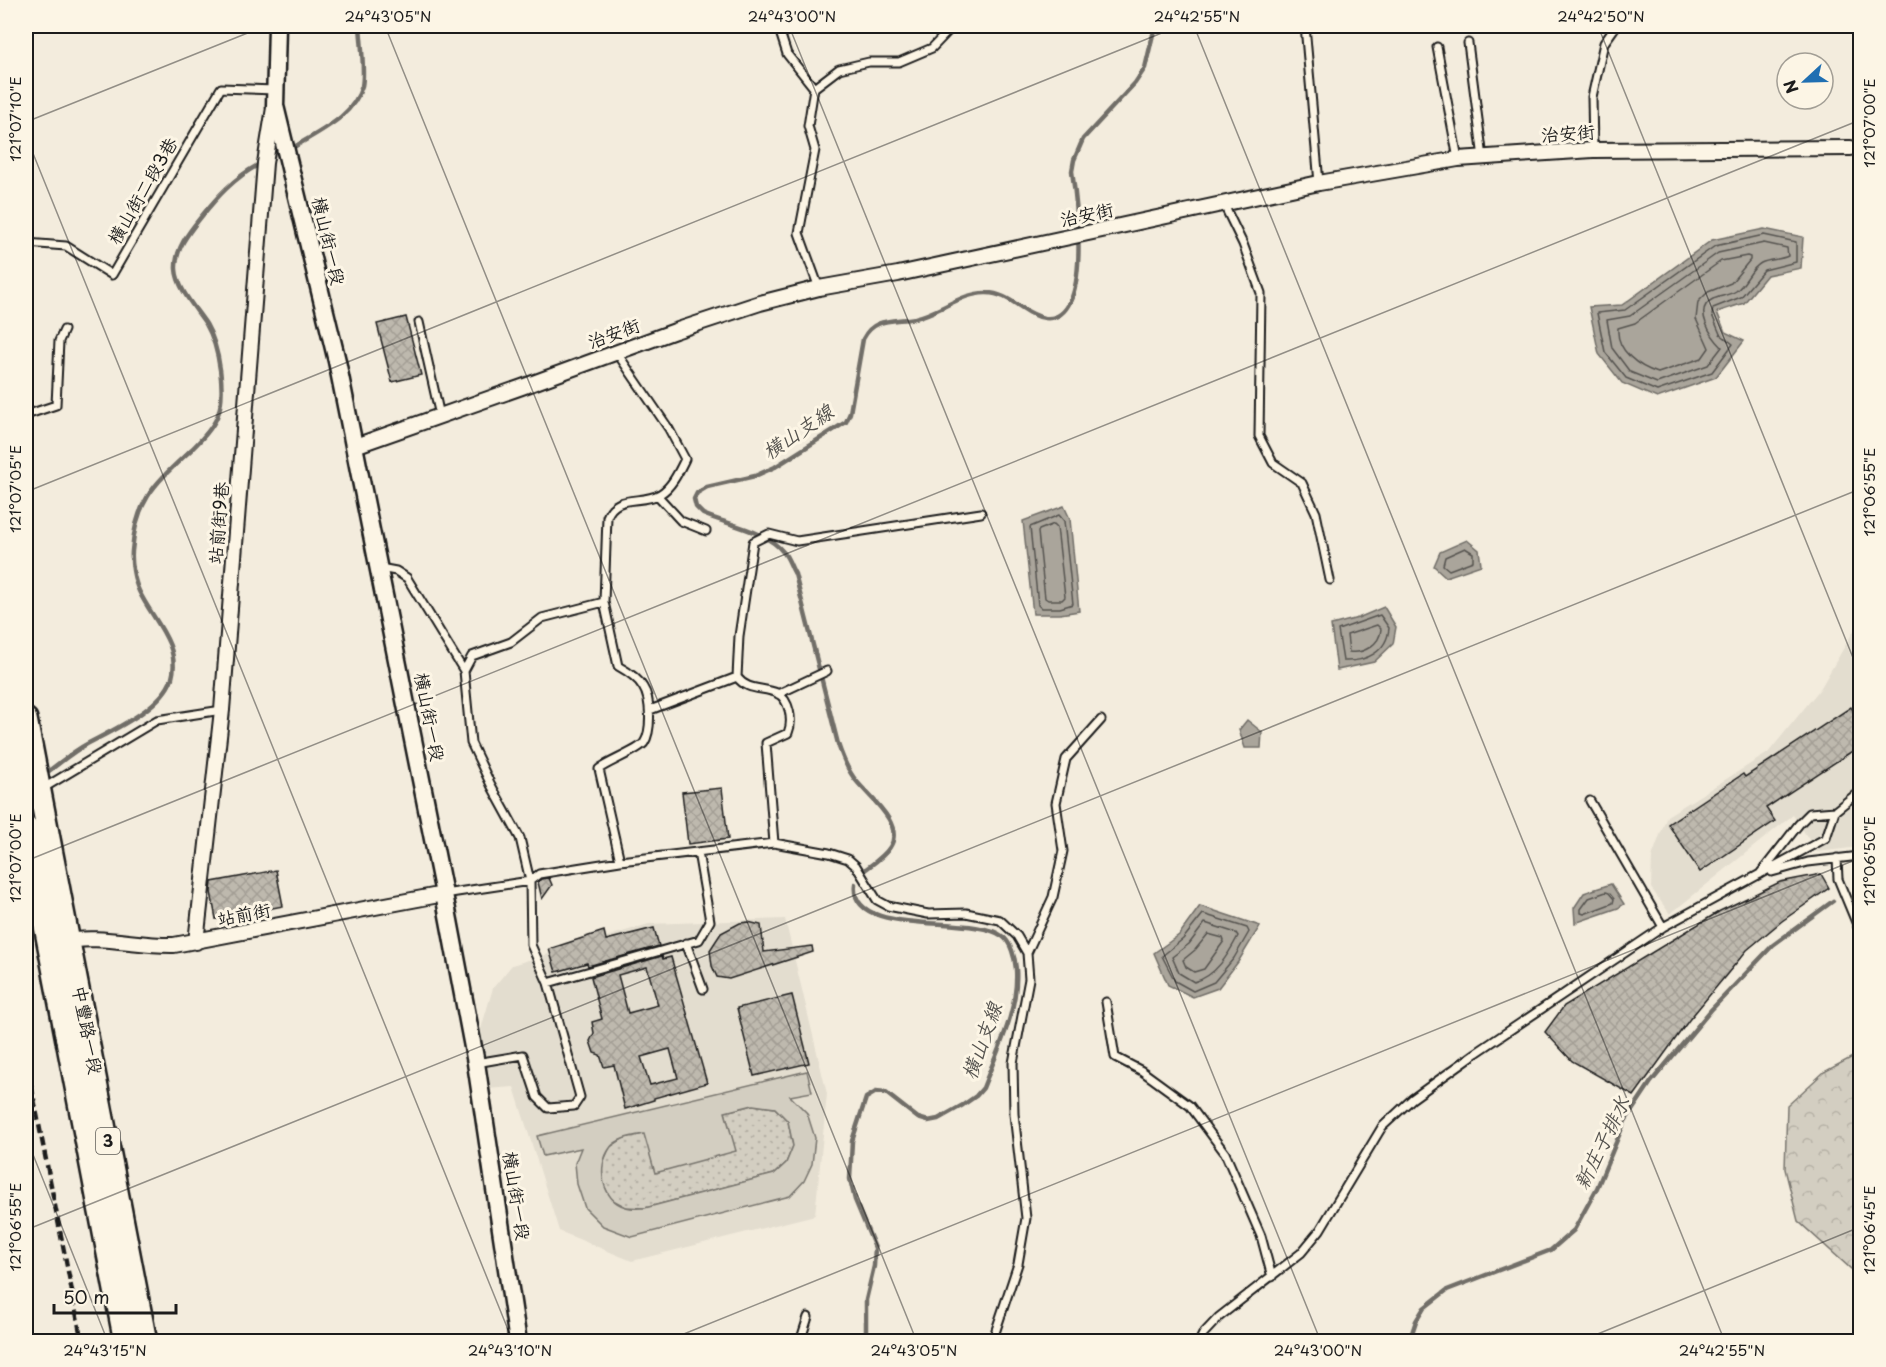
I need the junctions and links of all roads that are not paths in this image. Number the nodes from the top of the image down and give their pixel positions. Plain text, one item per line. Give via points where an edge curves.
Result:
1 (277, 26) edge
2 (778, 26) edge
3 (953, 26) edge
4 (1305, 26) edge
5 (1616, 26) edge
6 (1468, 43) dead end
7 (1437, 47) dead end
8 (814, 88) junction
9 (275, 98) junction
10 (1856, 149) edge
11 (1593, 150) junction
12 (1483, 158) junction
13 (1458, 159) junction
14 (1319, 183) junction
15 (1224, 205) junction
16 (26, 243) edge
17 (819, 288) junction
18 (419, 322) dead end
19 (64, 330) dead end
20 (617, 353) junction
21 (26, 415) edge
22 (440, 416) junction
23 (355, 446) junction
24 (658, 496) junction
25 (981, 513) dead end
26 (706, 531) dead end
27 (379, 568) junction
28 (1330, 580) dead end
29 (604, 602) junction
30 (464, 670) junction
31 (827, 670) dead end
32 (737, 677) junction
33 (778, 694) junction
34 (222, 710) junction
35 (650, 710) junction
36 (26, 719) edge
37 (1101, 720) dead end
38 (40, 790) junction
39 (1860, 792) edge
40 (1590, 801) dead end
41 (1835, 811) junction
42 (26, 827) edge
43 (774, 843) junction
44 (698, 852) junction
45 (1860, 856) edge
46 (1837, 858) junction
47 (620, 861) junction
48 (1758, 876) junction
49 (530, 881) junction
50 (444, 894) junction
51 (1664, 927) junction
52 (1860, 932) edge
53 (69, 940) junction
54 (196, 942) junction
55 (686, 943) junction
56 (48, 945) junction
57 (1027, 954) junction
58 (548, 983) junction
59 (703, 989) dead end
60 (1106, 1002) dead end
61 (476, 1063) junction
62 (1272, 1277) junction
63 (808, 1317) dead end
64 (125, 1341) edge
65 (146, 1341) edge
66 (518, 1341) edge
67 (800, 1341) edge
68 (992, 1341) edge
69 (1199, 1341) edge

1 - 9 street, 橫山街一段
2 - 8 lane via 787,54
3 - 8 lane via 932,48 899,62 868,62 839,69
4 - 14 lane
5 - 11 lane via 1604,43 1592,97
6 - 12 lane
7 - 13 lane
8 - 17 lane via 808,126 815,150 799,233
9 - 16 lane, 橫山街二段3巷 via 220,88 111,275 66,246
9 - 23 street, 橫山街一段
9 - 34 street, 站前街9巷 via 265,163
10 - 11 street, 治安街
11 - 12 street, 治安街
12 - 13 street, 治安街
13 - 14 street, 治安街
14 - 15 street, 治安街
15 - 17 street, 治安街
15 - 28 lane via 1261,293 1259,436 1273,463 1302,483 1316,513
17 - 20 street, 治安街 via 760,303
18 - 22 lane
19 - 21 lane via 59,341 56,405
20 - 22 street, 治安街
20 - 24 lane via 685,459
22 - 23 street, 治安街
23 - 27 street, 橫山街一段
24 - 26 lane via 681,521
24 - 29 lane via 610,508
25 - 32 lane via 797,541 769,534 753,542
27 - 30 lane via 407,578
27 - 50 street, 橫山街一段
29 - 30 lane via 542,618 511,642 472,656
29 - 35 lane via 618,666 644,687
30 - 49 lane via 471,742 520,838
31 - 33 lane
32 - 33 lane via 751,687
32 - 35 lane
33 - 43 lane via 788,706 792,724 788,733 766,743
34 - 38 lane via 156,720
34 - 54 street, 站前街9巷
35 - 47 lane via 643,745 599,769
36 - 38 main road, 中豐路一段 / 3
37 - 57 lane via 1066,759 1056,803 1063,851 1053,897
38 - 53 main road, 中豐路一段 / 3
39 - 41 lane
40 - 51 lane
41 - 48 lane via 1826,838
41 - 48 lane via 1810,813
42 - 56 main road, 中豐路一段 / 3
43 - 44 lane
43 - 57 lane via 848,859 877,900 888,906 1000,920 1017,936
44 - 47 lane
44 - 55 lane via 710,921 699,940
45 - 46 lane
46 - 48 lane via 1808,861
46 - 52 lane via 1838,879
47 - 49 lane via 539,874
48 - 51 lane
49 - 50 lane
49 - 58 lane via 531,945
50 - 54 street, 站前街
50 - 61 street, 橫山街一段
51 - 62 lane via 1412,1099 1382,1127 1320,1230 1301,1253
53 - 54 street, 站前街 via 95,938 154,946
53 - 56 street, 站前街
53 - 65 main road, 中豐路一段 / 3
55 - 58 lane
55 - 59 lane
56 - 64 main road, 中豐路一段 / 3
57 - 68 lane via 1029,979 1013,1063 1014,1114 1026,1218 1018,1264
58 - 61 lane via 580,1097 574,1106 548,1107 537,1097 523,1055
60 - 62 lane via 1115,1057 1142,1071 1190,1106 1225,1153 1261,1236
61 - 66 street, 橫山街一段
62 - 69 lane via 1219,1317
63 - 67 lane

